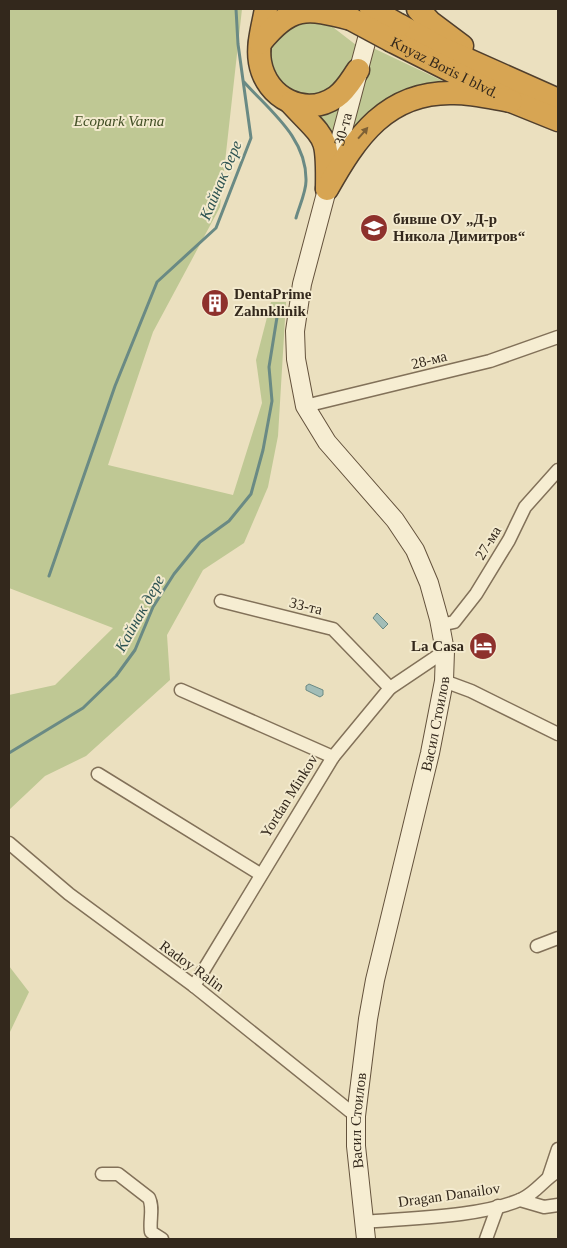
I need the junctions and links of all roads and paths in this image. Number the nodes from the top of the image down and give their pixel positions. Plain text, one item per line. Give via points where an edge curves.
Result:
1 (266, 9) edge
2 (375, 9) edge
3 (418, 9) edge
4 (352, 12) edge
5 (396, 33) junction
6 (260, 44) junction
7 (358, 70) junction
8 (558, 91) edge
9 (558, 100) edge
10 (512, 101) junction
11 (291, 103) junction
12 (558, 120) edge
13 (327, 188) junction
14 (558, 337) edge
15 (305, 406) junction
16 (558, 470) edge
17 (221, 601) dead end
18 (440, 625) junction
19 (445, 651) junction
20 (444, 681) junction
21 (390, 688) junction
22 (181, 690) dead end
23 (558, 734) edge
24 (332, 757) junction
25 (98, 774) dead end
26 (9, 843) edge
27 (260, 874) junction
28 (558, 938) edge
29 (538, 946) dead end
30 (194, 986) junction
31 (356, 1116) junction
32 (558, 1149) edge
33 (102, 1174) dead end
34 (554, 1174) edge
35 (520, 1200) junction
36 (558, 1205) edge
37 (498, 1206) junction
38 (364, 1234) edge
39 (162, 1239) edge
40 (486, 1239) edge

1 - 6 highway
2 - 7 street, 30-та
3 - 8 highway via 458,44
4 - 5 highway, Knyaz Boris I blvd., bridge
4 - 6 highway, Knyaz Boris I blvd. via 294,13 277,24
5 - 9 highway, Knyaz Boris I blvd. via 439,47
5 - 10 highway, Knyaz Boris I blvd.
6 - 11 highway via 260,63 265,80 277,94
7 - 11 highway via 346,89 328,102 307,106
7 - 13 street, 30-та
10 - 12 highway, Knyaz Boris I blvd.
13 -> 10 highway via 360,136 378,118 399,106 421,97 453,93
11 - 13 highway via 324,138
13 - 15 street, Васил Стоилов via 302,284 295,330 296,360
14 - 15 street, 28-ма via 490,361
15 - 18 street, Васил Стоилов via 327,442 395,520 415,550 429,583
16 - 18 street, 27-ма via 525,507 510,540 476,594 454,622
17 - 21 street, 33-та via 333,629
18 - 19 street, Васил Стоилов
19 - 20 street, Васил Стоилов
19 - 21 street, Yordan Minkov
20 - 23 street via 472,691
20 - 31 street, Васил Стоилов via 430,753 375,980
21 - 24 street, Yordan Minkov
22 - 24 street
24 - 27 street, Yordan Minkov
25 - 27 street
26 - 30 street, Radoy Ralin via 69,894
27 - 30 street, Yordan Minkov
28 - 29 street
30 - 31 street, Radoy Ralin
31 - 38 street, Васил Стоилов
32 - 34 street
33 - 39 street via 118,1174 149,1198 151,1232
34 - 35 street, Dragan Danailov
35 - 36 street via 544,1207
35 - 37 street, Dragan Danailov
37 - 38 street, Dragan Danailov
37 - 40 street

